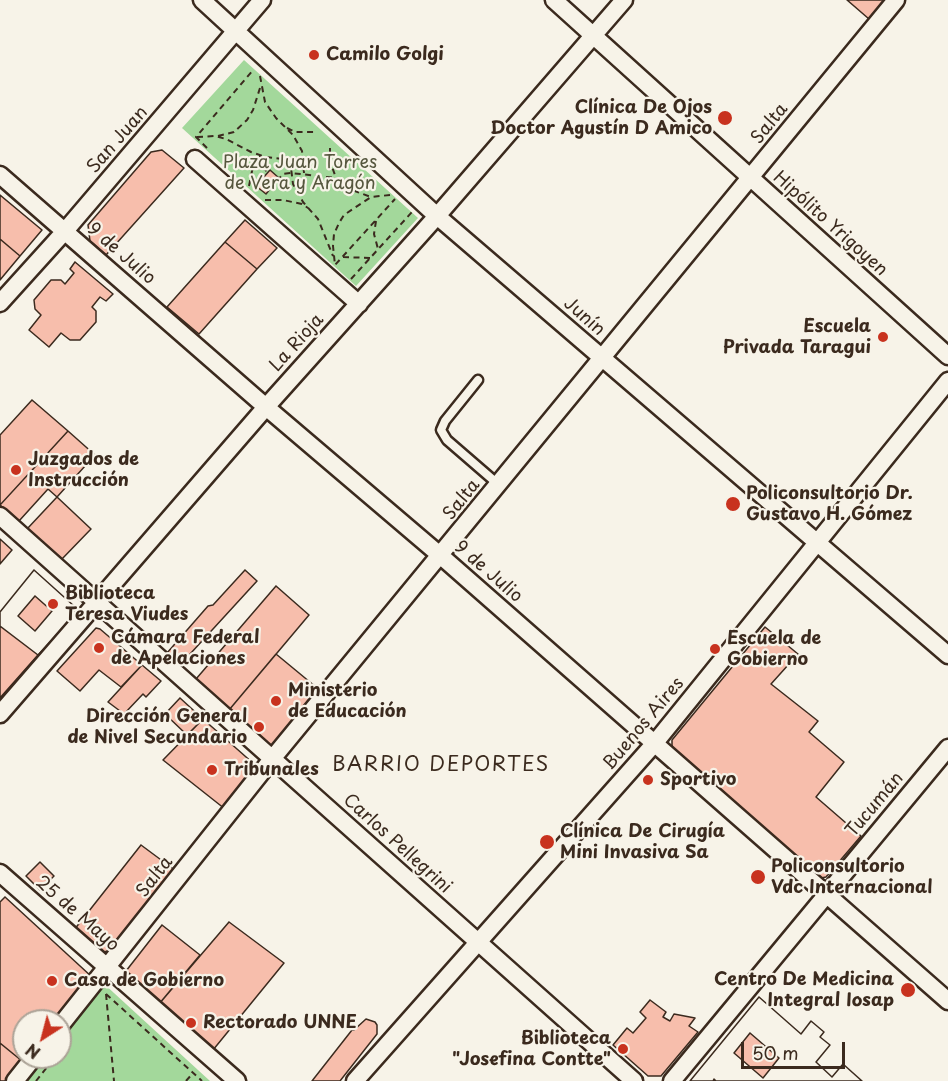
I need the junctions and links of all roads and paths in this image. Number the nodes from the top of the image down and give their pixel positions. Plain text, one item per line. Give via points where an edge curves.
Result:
1 (202, 0) edge
2 (262, 0) edge
3 (554, 0) edge
4 (624, 0) edge
5 (896, 0) edge
6 (236, 30) junction
7 (592, 35) junction
8 (262, 60) junction
9 (261, 84) junction
10 (286, 128) junction
11 (314, 132) dead end
12 (215, 136) junction
13 (196, 137) junction
14 (330, 147) dead end
15 (211, 151) dead end
16 (260, 156) junction
17 (195, 159) dead end
18 (304, 159) junction
19 (290, 160) junction
20 (267, 173) dead end
21 (291, 173) junction
22 (304, 173) junction
23 (0, 175) edge
24 (336, 178) junction
25 (750, 178) junction
26 (242, 179) dead end
27 (277, 181) dead end
28 (371, 196) junction
29 (422, 201) junction
30 (273, 208) dead end
31 (311, 210) junction
32 (437, 216) junction
33 (376, 218) junction
34 (65, 231) junction
35 (378, 249) junction
36 (326, 256) dead end
37 (334, 258) junction
38 (342, 258) junction
39 (370, 258) junction
40 (335, 264) junction
41 (351, 279) dead end
42 (0, 303) edge
43 (359, 303) junction
44 (948, 356) edge
45 (603, 358) junction
46 (478, 380) dead end
47 (948, 381) edge
48 (266, 407) junction
49 (499, 485) junction
50 (0, 516) edge
51 (818, 544) junction
52 (441, 556) junction
53 (97, 601) junction
54 (948, 655) edge
55 (0, 714) edge
56 (654, 744) junction
57 (948, 748) edge
58 (272, 759) junction
59 (0, 873) edge
60 (827, 894) junction
61 (479, 944) junction
62 (109, 967) junction
63 (106, 994) junction
64 (948, 1001) edge
65 (99, 1002) dead end
66 (72, 1022) edge
67 (24, 1069) edge
68 (46, 1069) edge
69 (193, 1073) junction
70 (15, 1081) edge
71 (36, 1081) edge
72 (114, 1081) edge
73 (186, 1081) edge
74 (202, 1081) edge
75 (237, 1081) edge
76 (356, 1081) edge
77 (634, 1081) edge
78 (672, 1081) edge

1 - 6 street, Junín
2 - 6 street, San Juan
3 - 7 street, Hipólito Yrigoyen
4 - 7 street, La Rioja
5 - 25 street, Salta
6 - 8 street, Junín
6 - 34 street, San Juan
7 - 25 street, Hipólito Yrigoyen
7 - 32 street, La Rioja
8 - 9 path
8 - 13 path
8 - 29 street, Junín
9 - 10 path via 265,102
9 - 12 path via 248,120 234,132
10 - 11 path
10 - 18 path
12 - 13 path
12 - 16 path
13 - 15 path
14 - 24 path
16 - 19 path
16 - 20 path
16 - 26 path via 249,186
17 - 43 street
18 - 19 path
18 - 22 path
19 - 21 path
21 - 22 path
21 - 27 path
21 - 31 path via 297,193
22 - 24 path
23 - 34 street, 9 de Julio
24 - 28 path via 352,190
25 - 44 street, Hipólito Yrigoyen
25 - 45 street, Salta
28 - 33 path via 399,195
28 - 37 path via 339,223 334,234
29 - 32 street, Junín
29 - 35 path
30 - 31 path via 265,201 283,200
31 - 37 path via 323,227
32 - 43 street, La Rioja
32 - 45 street, Junín
33 - 35 path via 374,234
33 - 38 path
34 - 42 street, San Juan
34 - 48 street, 9 de Julio
35 - 39 path
36 - 40 path
37 - 40 path
38 - 39 path
38 - 40 path
39 - 41 path
43 - 48 street, La Rioja
45 - 49 street, Salta
45 - 51 street, Junín
46 - 49 lane via 441,430 447,440
47 - 51 street, Buenos Aires
48 - 52 street, 9 de Julio
48 - 53 street, La Rioja
49 - 52 street, Salta
50 - 53 street, Carlos Pellegrini
51 - 54 street, Junín
51 - 56 street, Buenos Aires
52 - 56 street, 9 de Julio
52 - 58 street, Salta
53 - 55 street, La Rioja
53 - 58 street, Carlos Pellegrini
56 - 60 street, 9 de Julio
56 - 61 street, Buenos Aires
57 - 60 street, Tucumán
58 - 61 street, Carlos Pellegrini
58 - 62 street, Salta
59 - 62 street, 25 de Mayo
60 - 64 street, 9 de Julio
60 - 78 street, Tucumán
61 - 76 street, Buenos Aires
61 - 77 street, Carlos Pellegrini
62 - 66 street, Salta
62 - 75 street, 25 de Mayo
63 - 65 path
63 - 69 path
63 - 72 path
67 - 70 street
68 - 71 path
69 - 73 path
69 - 74 path

